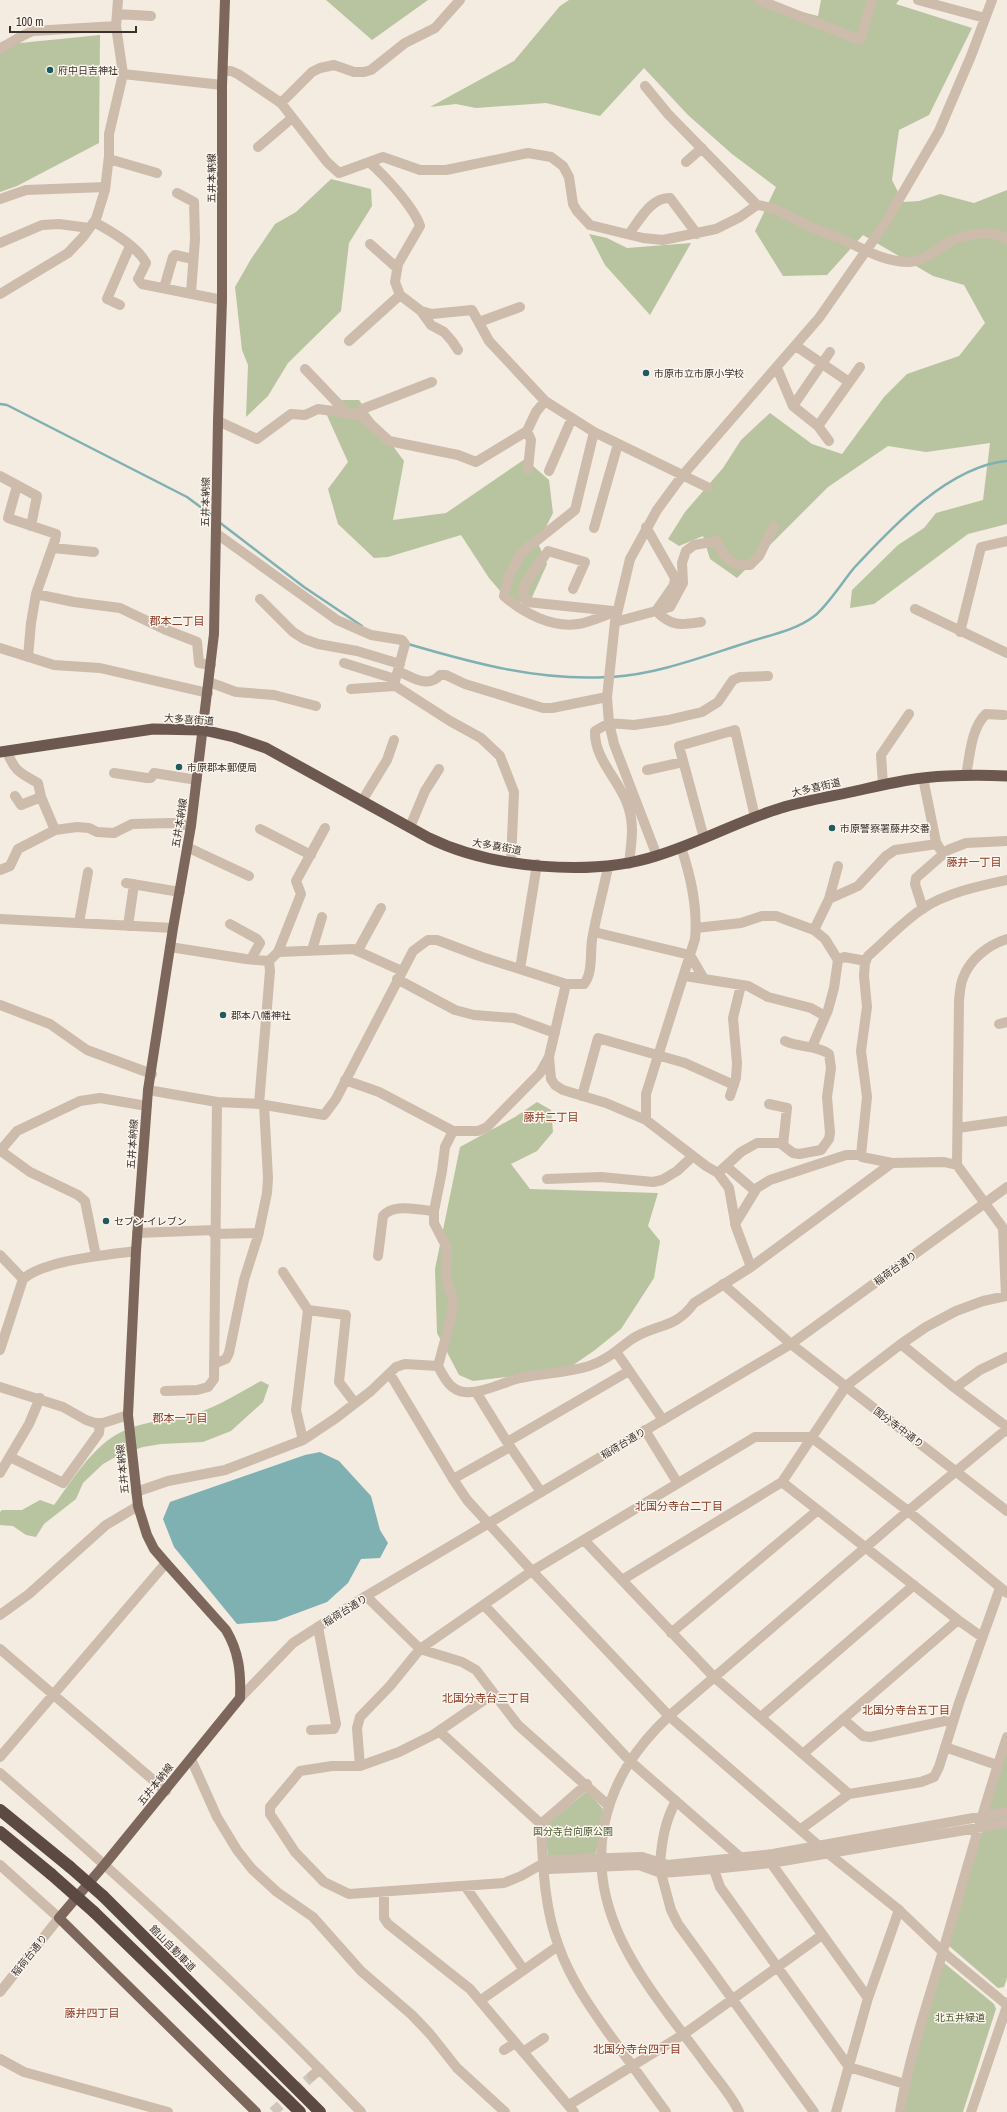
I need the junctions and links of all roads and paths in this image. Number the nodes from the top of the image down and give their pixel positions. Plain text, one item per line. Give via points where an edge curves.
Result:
1 (118, 0) edge
2 (225, 0) edge
3 (460, 0) edge
4 (759, 0) edge
5 (872, 0) edge
6 (918, 0) edge
7 (992, 0) edge
8 (117, 14) junction
9 (151, 16) dead end
10 (985, 18) junction
11 (116, 26) junction
12 (0, 48) edge
13 (223, 71) junction
14 (123, 74) junction
15 (222, 85) junction
16 (644, 86) dead end
17 (281, 103) junction
18 (292, 118) junction
19 (258, 147) dead end
20 (702, 148) junction
21 (109, 158) junction
22 (369, 162) junction
23 (686, 162) dead end
24 (157, 173) dead end
25 (106, 187) junction
26 (177, 193) dead end
27 (0, 199) edge
28 (757, 204) junction
29 (92, 225) junction
30 (629, 234) junction
31 (697, 234) junction
32 (1007, 239) edge
33 (0, 243) edge
34 (370, 244) dead end
35 (130, 246) junction
36 (866, 252) junction
37 (193, 259) junction
38 (397, 268) junction
39 (164, 288) junction
40 (191, 293) junction
41 (0, 294) edge
42 (400, 295) junction
43 (222, 300) junction
44 (120, 306) dead end
45 (520, 307) dead end
46 (421, 311) junction
47 (479, 322) junction
48 (349, 341) dead end
49 (796, 346) junction
50 (458, 350) dead end
51 (830, 352) dead end
52 (822, 364) junction
53 (860, 367) dead end
54 (777, 368) junction
55 (305, 369) dead end
56 (432, 382) dead end
57 (849, 382) junction
58 (545, 401) junction
59 (793, 406) junction
60 (350, 414) junction
61 (572, 418) junction
62 (218, 421) junction
63 (818, 426) junction
64 (527, 432) junction
65 (594, 432) junction
66 (828, 441) dead end
67 (618, 444) junction
68 (528, 469) dead end
69 (549, 471) dead end
70 (0, 476) edge
71 (682, 476) junction
72 (17, 486) junction
73 (707, 487) dead end
74 (31, 526) junction
75 (774, 526) dead end
76 (646, 527) junction
77 (594, 528) dead end
78 (217, 534) junction
79 (1007, 541) edge
80 (52, 548) junction
81 (94, 552) dead end
82 (573, 590) dead end
83 (36, 594) junction
84 (260, 600) dead end
85 (915, 610) dead end
86 (617, 611) junction
87 (656, 611) junction
88 (615, 622) junction
89 (701, 622) dead end
90 (960, 632) junction
91 (0, 648) edge
92 (1007, 653) edge
93 (28, 657) junction
94 (344, 663) dead end
95 (211, 665) junction
96 (397, 675) junction
97 (768, 676) dead end
98 (209, 682) junction
99 (351, 689) dead end
100 (208, 693) junction
101 (607, 697) junction
102 (316, 706) dead end
103 (909, 714) dead end
104 (1004, 715) dead end
105 (609, 722) junction
106 (203, 730) junction
107 (394, 740) dead end
108 (4, 751) edge
109 (683, 762) junction
110 (439, 769) dead end
111 (646, 770) dead end
112 (114, 773) dead end
113 (966, 775) junction
114 (1007, 776) edge
115 (923, 778) junction
116 (197, 780) junction
117 (883, 785) junction
118 (15, 796) dead end
119 (41, 796) junction
120 (362, 801) junction
121 (755, 817) junction
122 (191, 826) junction
123 (410, 827) junction
124 (325, 828) dead end
125 (260, 829) dead end
126 (55, 830) junction
127 (704, 838) junction
128 (1007, 841) edge
129 (938, 844) junction
130 (188, 847) junction
131 (681, 847) junction
132 (311, 855) junction
133 (943, 855) junction
134 (657, 856) junction
135 (511, 862) junction
136 (537, 864) junction
137 (629, 864) junction
138 (838, 866) dead end
139 (608, 867) junction
140 (0, 870) edge
141 (88, 872) dead end
142 (249, 876) dead end
143 (1007, 880) edge
144 (180, 892) junction
145 (828, 899) junction
146 (381, 908) dead end
147 (923, 909) junction
148 (322, 917) dead end
149 (0, 919) edge
150 (79, 923) junction
151 (230, 924) dead end
152 (128, 926) junction
153 (173, 928) junction
154 (696, 928) junction
155 (814, 930) junction
156 (594, 932) junction
157 (1007, 939) edge
158 (170, 947) junction
159 (312, 950) junction
160 (358, 950) junction
161 (278, 952) junction
162 (690, 956) junction
163 (251, 959) junction
164 (838, 960) junction
165 (269, 961) junction
166 (866, 961) junction
167 (520, 969) junction
168 (400, 975) junction
169 (685, 976) junction
170 (704, 979) junction
171 (566, 984) junction
172 (741, 985) junction
173 (0, 1005) edge
174 (825, 1016) junction
175 (555, 1033) junction
176 (785, 1041) dead end
177 (812, 1047) junction
178 (659, 1055) junction
179 (549, 1057) junction
180 (152, 1074) junction
181 (345, 1080) junction
182 (734, 1085) junction
183 (148, 1090) junction
184 (582, 1096) junction
185 (730, 1096) dead end
186 (217, 1102) junction
187 (769, 1104) dead end
188 (262, 1105) junction
189 (147, 1106) junction
190 (646, 1120) junction
191 (1007, 1121) edge
192 (958, 1128) junction
193 (453, 1132) junction
194 (783, 1145) junction
195 (0, 1151) edge
196 (861, 1155) junction
197 (693, 1156) junction
198 (892, 1163) junction
199 (957, 1165) junction
200 (726, 1166) junction
201 (718, 1173) junction
202 (547, 1179) dead end
203 (1007, 1186) edge
204 (755, 1191) junction
205 (985, 1202) junction
206 (434, 1211) junction
207 (735, 1224) junction
208 (1005, 1230) edge
209 (214, 1232) junction
210 (137, 1233) junction
211 (259, 1233) junction
212 (136, 1251) junction
213 (0, 1255) edge
214 (96, 1256) junction
215 (378, 1256) dead end
216 (751, 1267) junction
217 (283, 1272) dead end
218 (23, 1279) junction
219 (723, 1284) junction
220 (1007, 1296) edge
221 (308, 1310) junction
222 (4, 1326) edge
223 (791, 1344) junction
224 (901, 1344) junction
225 (0, 1350) edge
226 (617, 1352) junction
227 (1007, 1357) edge
228 (214, 1364) junction
229 (438, 1366) junction
230 (629, 1371) junction
231 (390, 1374) junction
232 (0, 1386) edge
233 (846, 1386) junction
234 (955, 1388) junction
235 (165, 1392) dead end
236 (476, 1392) junction
237 (40, 1398) junction
238 (355, 1403) junction
239 (128, 1415) junction
240 (663, 1420) junction
241 (100, 1423) junction
242 (1007, 1428) edge
243 (645, 1430) junction
244 (811, 1437) junction
245 (303, 1440) junction
246 (508, 1445) junction
247 (10, 1457) junction
248 (956, 1470) junction
249 (0, 1473) edge
250 (453, 1479) junction
251 (677, 1482) junction
252 (782, 1482) junction
253 (136, 1492) junction
254 (541, 1492) junction
255 (138, 1506) junction
256 (818, 1510) junction
257 (908, 1511) junction
258 (1007, 1511) edge
259 (489, 1523) junction
260 (584, 1540) junction
261 (865, 1548) junction
262 (166, 1563) junction
263 (532, 1571) junction
264 (622, 1580) junction
265 (914, 1585) junction
266 (1004, 1590) edge
267 (366, 1596) junction
268 (484, 1605) junction
269 (0, 1615) edge
270 (958, 1620) junction
271 (318, 1627) junction
272 (672, 1633) junction
273 (982, 1637) junction
274 (0, 1649) edge
275 (420, 1649) junction
276 (714, 1677) junction
277 (493, 1694) junction
278 (53, 1696) junction
279 (240, 1698) junction
280 (669, 1716) junction
281 (761, 1717) junction
282 (843, 1719) junction
283 (954, 1719) junction
284 (310, 1730) dead end
285 (439, 1731) junction
286 (1007, 1737) edge
287 (945, 1746) junction
288 (804, 1753) junction
289 (0, 1757) edge
290 (191, 1759) junction
291 (630, 1761) junction
292 (997, 1765) junction
293 (360, 1766) junction
294 (0, 1773) edge
295 (587, 1784) junction
296 (166, 1791) junction
297 (849, 1794) junction
298 (676, 1801) junction
299 (609, 1806) junction
300 (0, 1810) edge
301 (1007, 1812) edge
302 (982, 1817) junction
303 (1007, 1823) edge
304 (541, 1824) junction
305 (979, 1828) junction
306 (802, 1830) junction
307 (0, 1832) edge
308 (819, 1846) junction
309 (830, 1854) junction
310 (740, 1857) junction
311 (602, 1862) junction
312 (660, 1863) junction
313 (771, 1863) junction
314 (105, 1864) junction
315 (543, 1864) junction
316 (0, 1865) edge
317 (712, 1865) junction
318 (661, 1873) junction
319 (465, 1886) junction
320 (384, 1892) junction
321 (899, 1910) junction
322 (59, 1918) junction
323 (822, 1935) junction
324 (558, 1946) junction
325 (943, 1952) junction
326 (778, 1967) junction
327 (524, 1970) junction
328 (0, 1992) edge
329 (868, 1998) junction
330 (732, 1999) junction
331 (481, 2000) junction
332 (1007, 2006) edge
333 (684, 2034) junction
334 (544, 2038) dead end
335 (515, 2043) junction
336 (504, 2050) dead end
337 (522, 2052) junction
338 (0, 2059) edge
339 (632, 2065) junction
340 (849, 2067) junction
341 (320, 2069) junction
342 (312, 2076) tunnel mouth
343 (905, 2084) junction
344 (571, 2108) edge
345 (168, 2112) edge
346 (256, 2112) edge
347 (300, 2112) edge
348 (320, 2112) edge
349 (361, 2112) edge
350 (505, 2112) edge
351 (666, 2112) edge
352 (740, 2112) edge
353 (814, 2112) edge
354 (836, 2112) edge
355 (900, 2112) edge
356 (971, 2112) edge

1 - 8 street
2 - 13 main road, 五井本納線
3 - 17 street via 435,28 405,43 371,70 354,72 334,65 320,68 312,72
4 - 5 street via 860,40
6 - 10 street
7 - 10 street
8 - 9 street
8 - 11 street
10 - 36 street via 966,69 931,147
11 - 12 street via 33,31
11 - 14 street
13 - 15 main road, 五井本納線
13 - 17 street via 238,74
14 - 15 street
14 - 21 street via 109,134
15 - 43 main road, 五井本納線
16 - 20 street
17 - 18 street
18 - 19 street
18 - 22 street via 339,173
20 - 23 street
20 - 28 street
21 - 24 street
21 - 25 street
22 - 30 street via 383,157 420,170 446,170 528,152 552,157 564,166 569,178 573,204 584,219 590,225
22 - 38 street via 379,170 409,206 420,226
25 - 27 street via 26,190
25 - 29 street
26 - 37 street via 194,202
28 - 31 street via 740,217 716,229
28 - 36 street via 777,209
29 - 33 street via 42,225
29 - 35 street
29 - 41 street via 68,252
30 - 31 street via 663,240
30 - 31 street via 655,202 664,198 670,198
32 - 36 street via 989,233 963,237 950,241 919,260 908,262 886,259
34 - 38 street
35 - 39 street via 146,263 139,282
35 - 44 street via 107,299
36 - 49 street
37 - 39 street via 173,256
37 - 40 street
38 - 42 street via 395,282
39 - 40 street
40 - 43 street
42 - 46 street
42 - 48 street
43 - 62 main road, 五井本納線
45 - 47 street
46 - 47 street via 432,314 472,310
46 - 50 street via 431,325 444,332
47 - 58 street via 489,341
49 - 52 street
49 - 54 street
51 - 52 street
52 - 57 street
52 - 59 street
53 - 57 street
54 - 59 street
54 - 71 street
55 - 60 street
56 - 60 street
57 - 63 street
58 - 61 street
58 - 64 street via 536,412
59 - 63 street
60 - 62 street via 318,409 305,415 291,414 257,439
60 - 64 street via 363,417 389,441 458,455 476,462
61 - 65 street
61 - 69 street
62 - 78 main road, 五井本納線
63 - 66 street
64 - 68 street via 531,440
65 - 67 street
65 - 86 street via 575,510 521,552 509,576 504,596 515,606 536,618 559,623 578,624
67 - 71 street
67 - 77 street
70 - 72 street
71 - 73 street
71 - 76 street
72 - 74 street via 37,496
72 - 74 street via 8,518
74 - 80 street via 56,534
75 - 87 street via 763,550 750,565 730,562 717,541 694,545 686,552 682,563 684,584 670,607
76 - 86 street via 630,558
76 - 87 street via 676,578
78 - 95 main road, 五井本納線
78 - 96 street via 337,620 371,635 402,640 405,644
79 - 90 street via 981,547
80 - 81 street
80 - 83 street
82 - 86 street via 585,562 548,551 525,584 522,594 527,602
83 - 93 street
83 - 95 street via 120,608 197,642 199,663
84 - 96 street via 293,632 304,639 356,651
85 - 90 street
86 - 88 street
87 - 88 street
87 - 89 street via 667,622 680,625
88 - 101 street
90 - 92 street
91 - 93 street
93 - 100 street via 54,665 100,668
94 - 96 street
95 - 98 main road, 五井本納線
96 - 99 street
96 - 101 street via 426,683 436,681 440,675 446,675 465,684 543,708
96 - 135 street via 415,698 481,738 500,756 514,792
97 - 105 street via 740,677 733,680 718,702 702,712 634,725
98 - 100 main road, 五井本納線
98 - 102 street via 236,692 274,695
100 - 106 main road, 五井本納線
101 - 105 street
103 - 117 street via 881,756
104 - 113 street via 986,714 981,718 975,732
105 - 134 street via 614,744
105 - 137 street via 595,731 595,742 600,756 628,804 633,826
106 - 108 highway, 大多喜街道 via 153,729
106 - 116 main road, 五井本納線
106 - 120 highway, 大多喜街道 via 266,748
107 - 120 street via 387,760
108 - 119 street via 18,772 38,783
109 - 111 street
109 - 121 street via 679,746 735,730
109 - 127 street
110 - 123 street via 425,791
112 - 116 street via 150,778 154,773
113 - 114 highway, 大多喜街道
113 - 115 highway, 大多喜街道
115 - 117 highway, 大多喜街道
115 - 129 street
116 - 122 main road, 五井本納線
117 - 121 highway, 大多喜街道 via 808,801
118 - 119 street via 21,805
119 - 126 street
120 - 123 highway, 大多喜街道
121 - 127 highway, 大多喜街道
122 - 126 street via 172,823 132,824 114,833 77,827
122 - 130 main road, 五井本納線
123 - 135 highway, 大多喜街道 via 456,850
124 - 132 street
125 - 132 street
126 - 140 street via 18,849 10,866
127 - 131 highway, 大多喜街道
128 - 133 street via 966,843 948,850
129 - 133 street
129 - 145 street via 895,850 858,886
130 - 142 street
130 - 144 main road, 五井本納線
131 - 134 highway, 大多喜街道
131 - 154 street via 691,878
132 - 161 street via 296,881 301,894
133 - 147 street via 916,878 915,884
134 - 137 highway, 大多喜街道
135 - 136 highway, 大多喜街道
136 - 139 highway, 大多喜街道 via 568,868
136 - 167 street
137 - 139 highway, 大多喜街道
138 - 145 street
139 - 156 street
141 - 150 street
143 - 147 street via 979,886
144 - 152 street via 130,884
144 - 153 main road, 五井本納線
145 - 155 street
146 - 160 street
147 - 166 street via 868,956
148 - 159 street
149 - 150 street
150 - 152 street
151 - 163 street via 260,943
152 - 153 street
153 - 158 main road, 五井本納線
154 - 155 street via 741,923 762,916 776,916
154 - 162 street
155 - 164 street via 825,939
156 - 162 street
156 - 171 street via 588,980 584,984
157 - 192 street via 988,948 973,960 963,978 958,1000
158 - 163 street
158 - 180 main road, 五井本納線
159 - 160 street
159 - 161 street
160 - 168 street
161 - 165 street
162 - 169 street
162 - 170 street
163 - 165 street
164 - 166 street via 844,957
164 - 174 street via 834,988
165 - 188 street
166 - 196 street via 864,976 867,1006 861,1051 868,1097
167 - 168 street via 437,940 428,940 413,952
167 - 171 street
168 - 175 street via 455,1010 474,1015 514,1018
168 - 181 street
169 - 170 street
169 - 178 street
170 - 172 street
171 - 175 street
172 - 174 street via 768,997 811,1008
172 - 182 street via 733,1018 737,1063
173 - 180 street via 50,1024 87,1050
174 - 177 street
175 - 179 street
176 - 177 street
177 - 194 street via 825,1051 831,1060 827,1097 829,1139 820,1150 799,1154 793,1154
178 - 182 street via 685,1063
178 - 184 street via 598,1038
178 - 190 street via 646,1094
179 - 184 street via 550,1073 555,1085
179 - 193 street via 540,1073 487,1127 478,1131
180 - 183 main road, 五井本納線
181 - 188 street via 324,1116
181 - 193 street via 379,1092
182 - 185 street
183 - 186 street
183 - 189 main road, 五井本納線
184 - 190 street
186 - 188 street
186 - 209 street
187 - 194 street via 787,1108
188 - 211 street via 268,1178
189 - 195 street via 100,1098 80,1101 17,1131
189 - 210 main road, 五井本納線
190 - 197 street
191 - 192 street
192 - 199 street
193 - 206 street via 445,1147
194 - 200 street via 757,1143 741,1152
195 - 214 street via 30,1172 78,1195 85,1201
196 - 198 street
196 - 204 street via 846,1155 770,1180
197 - 201 street
197 - 202 street via 662,1180 652,1182 601,1177
198 - 199 street via 944,1162
198 - 216 street
199 - 205 street
200 - 201 street
200 - 204 street
201 - 207 street via 729,1188
203 - 205 street, 稲荷台通り
204 - 207 street
205 - 208 street
205 - 223 street, 稲荷台通り
206 - 215 street via 387,1211 383,1216
206 - 229 street via 434,1224 448,1248 446,1280 453,1299 451,1318
207 - 216 street
208 - 220 street
209 - 210 street
209 - 211 street
209 - 228 street
210 - 212 main road, 五井本納線
211 - 228 street via 244,1280 229,1353 226,1359
212 - 214 street
212 - 239 main road, 五井本納線
213 - 218 street
214 - 218 street via 32,1272
216 - 219 street
217 - 221 street
218 - 222 street
219 - 223 street, 国分寺中通り
219 - 226 street via 694,1303 688,1312 677,1320 633,1339
220 - 224 street via 983,1301 956,1312 926,1327
221 - 238 street via 346,1315 339,1382
221 - 245 street via 296,1410
222 - 225 street
223 - 233 street, 国分寺中通り
223 - 240 street, 稲荷台通り
224 - 233 street
224 - 234 street
226 - 230 street
226 - 236 street via 590,1366 520,1378
227 - 234 street via 980,1370
228 - 235 street via 214,1380 208,1387
229 - 231 street via 404,1364 396,1367
229 - 236 street via 455,1390
230 - 240 street
230 - 246 street
231 - 238 street
231 - 250 street
232 - 237 street
233 - 244 street
233 - 248 street, 国分寺中通り
234 - 242 street
236 - 246 street
237 - 241 street via 63,1406 86,1420
237 - 247 street
238 - 245 street
239 - 241 street
239 - 253 main road, 五井本納線
240 - 243 street, 稲荷台通り
241 - 247 street via 99,1433 63,1483
242 - 248 street
243 - 251 street
243 - 254 street, 稲荷台通り
244 - 251 street via 755,1437
244 - 252 street
244 - 257 street
245 - 253 street via 225,1470 168,1481
246 - 250 street
246 - 254 street
247 - 249 street
248 - 257 street
248 - 258 street, 国分寺中通り
250 - 259 street via 467,1500
251 - 260 street
252 - 256 street
252 - 264 street
253 - 255 main road, 五井本納線
254 - 259 street, 稲荷台通り
255 - 262 main road, 五井本納線 via 147,1536
255 - 269 street via 106,1525 29,1594
256 - 261 street
256 - 272 street
257 - 261 street
257 - 266 street
259 - 263 street
259 - 267 street, 稲荷台通り
260 - 263 street
260 - 264 street
261 - 265 street
261 - 276 street
262 - 278 street
262 - 279 main road, 五井本納線 via 232,1639 240,1661
263 - 268 street
263 - 280 street
264 - 272 street
265 - 270 street
265 - 281 street
266 - 273 street
267 - 271 street, 稲荷台通り
267 - 275 street
268 - 275 street
268 - 291 street
270 - 273 street
270 - 282 street
271 - 279 street, 稲荷台通り via 293,1643
271 - 284 street via 336,1724 334,1729
272 - 276 street
273 - 283 street
274 - 278 street
275 - 277 street via 462,1662 476,1670
275 - 293 street via 360,1717 357,1728
276 - 280 street
276 - 281 street
277 - 285 street
277 - 295 street via 518,1725
278 - 289 street
278 - 296 street
279 - 290 main road, 五井本納線
280 - 291 street via 652,1732
280 - 306 street
281 - 288 street
282 - 283 street via 863,1736 870,1737
282 - 288 street
283 - 287 street
285 - 293 street via 420,1744
285 - 304 street
286 - 292 street
287 - 292 street
287 - 297 street via 934,1777 920,1782
288 - 297 street
290 - 296 main road, 五井本納線
290 - 350 street via 217,1817 252,1869 277,1892 313,1917 361,1971 430,2034 457,2068 472,2077
291 - 298 street
291 - 299 street
292 - 302 street
293 - 320 street via 332,1766 300,1771 270,1807 270,1814 295,1852 324,1882 349,1894
294 - 314 street
295 - 299 street
295 - 304 street
296 - 314 main road, 五井本納線
297 - 306 street
298 - 310 street
298 - 312 street via 669,1813 664,1831
299 - 311 street via 603,1832
300 - 348 highway, 館山自動車道, bridge via 103,1896
301 - 302 street
302 - 305 street
302 - 308 street
303 - 305 street
304 - 315 street
305 - 309 street
305 - 325 street
306 - 308 street
307 - 347 highway, bridge via 94,1912
308 - 309 street
308 - 310 street
309 - 313 street
309 - 321 street
310 - 317 street
311 - 312 street via 642,1857
311 - 315 street via 549,1868
311 - 318 street via 639,1865
311 - 333 street via 609,1913 622,1945
312 - 317 street
313 - 317 street
313 - 323 street
314 - 322 main road, 五井本納線
314 - 341 street
315 - 319 street via 504,1882
315 - 324 street via 548,1910
316 - 322 street
317 - 318 street
317 - 326 street via 720,1887
318 - 330 street via 670,1910
319 - 320 street
319 - 327 street
320 - 331 street via 384,1918 388,1924
321 - 325 street
321 - 329 street
322 - 328 street, 稲荷台通り
322 - 346 main road
323 - 326 street
323 - 329 street
324 - 327 street
324 - 339 street via 580,1992
325 - 332 street
325 - 343 street
326 - 330 street
326 - 340 street
327 - 331 street
329 - 340 street
330 - 333 street
330 - 353 street
331 - 335 street
332 - 356 street
333 - 339 street
333 - 352 street
334 - 337 street
335 - 336 street
335 - 337 street
337 - 344 street
338 - 345 street via 24,2072
339 - 344 street
339 - 351 street
340 - 343 street
340 - 354 street
341 - 342 street
341 - 349 street
343 - 355 street

